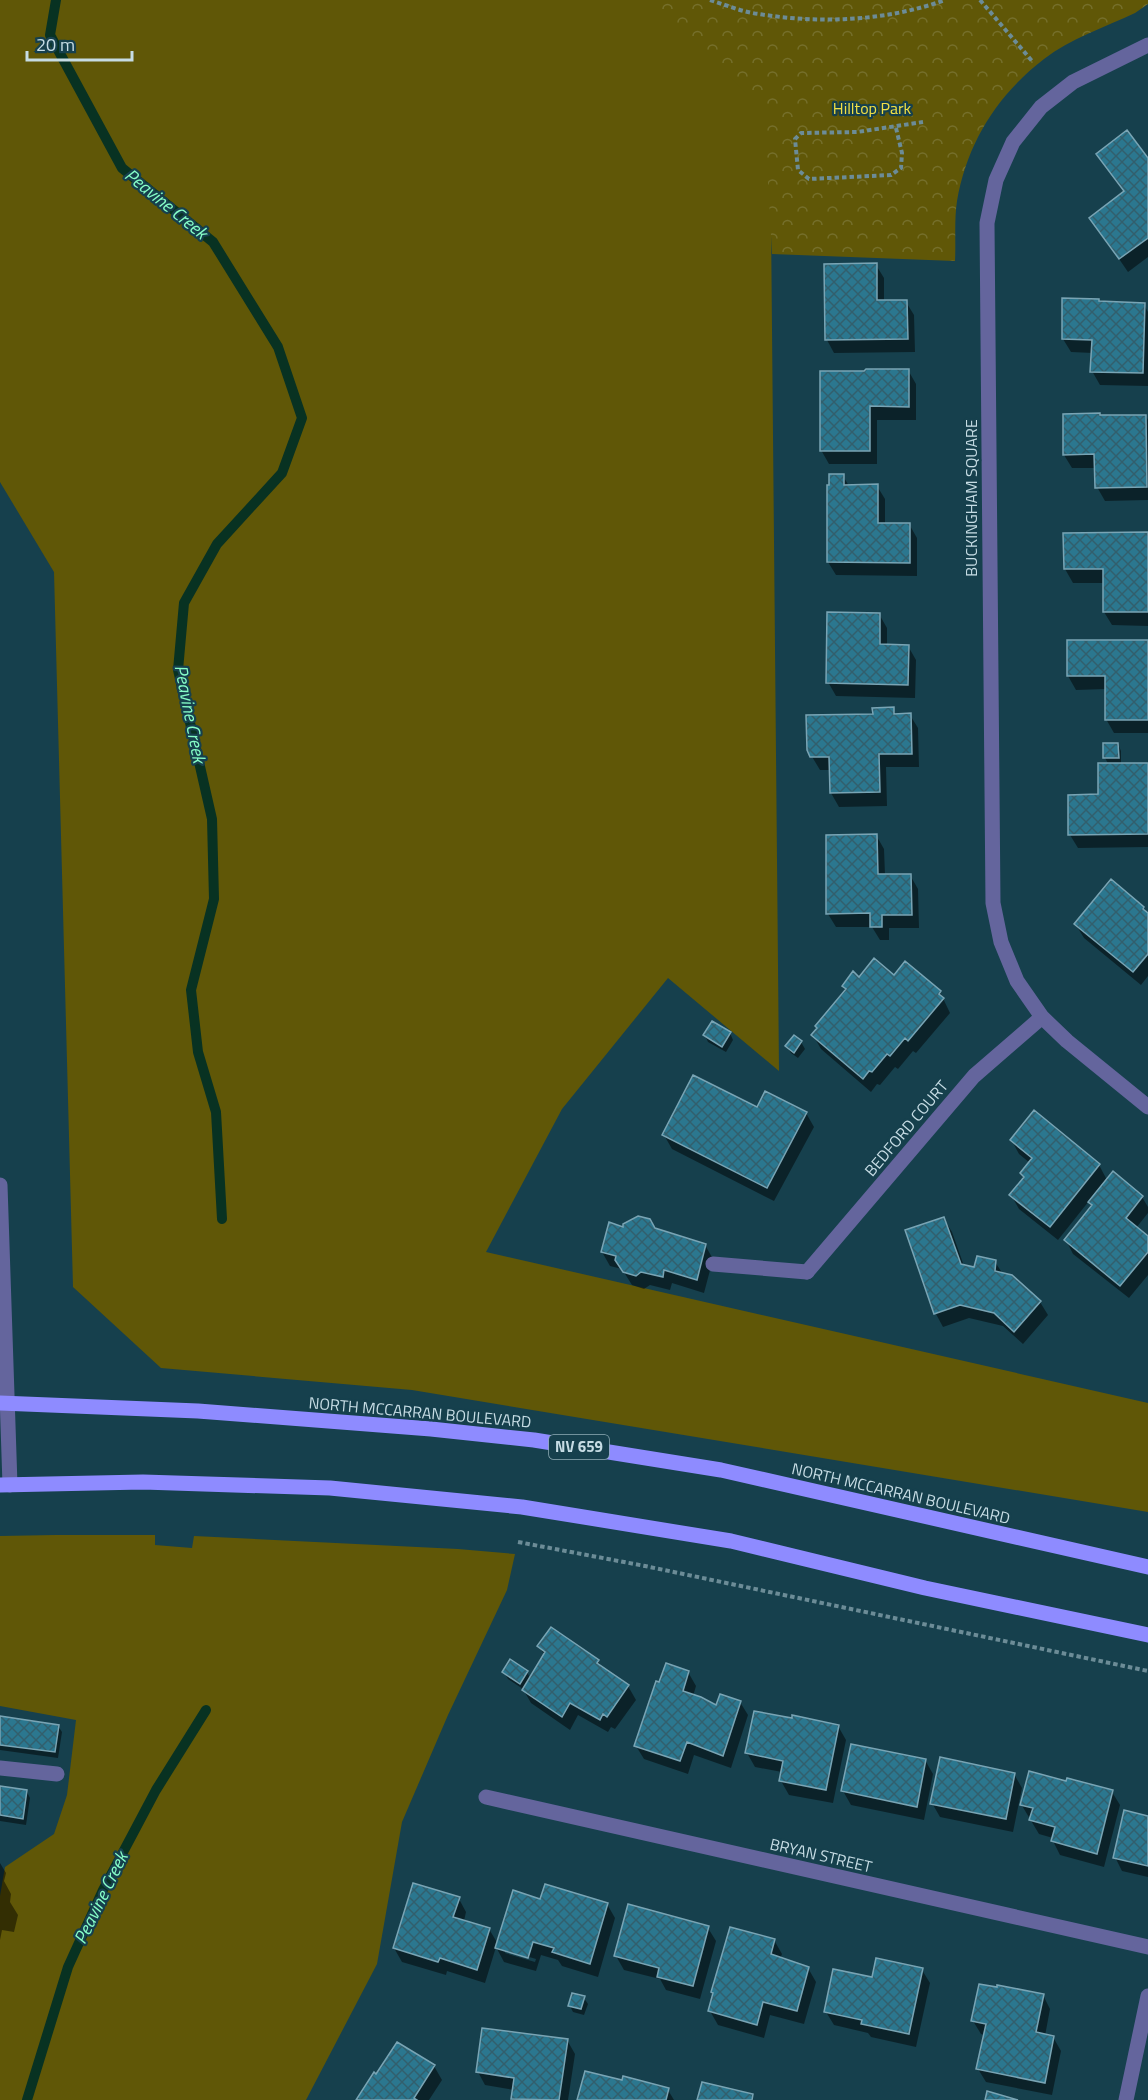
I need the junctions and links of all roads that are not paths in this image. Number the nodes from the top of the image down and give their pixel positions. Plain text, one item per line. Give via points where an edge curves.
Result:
1 (1148, 45) edge
2 (1042, 1017) junction
3 (1148, 1107) edge
4 (0, 1185) edge
5 (713, 1264) dead end
6 (4, 1402) edge
7 (5, 1485) edge
8 (1148, 1567) edge
9 (1148, 1635) edge
10 (0, 1768) edge
11 (57, 1774) dead end
12 (486, 1797) dead end
13 (1148, 1947) edge
14 (1148, 1996) edge
15 (1125, 2100) edge

1 - 2 street, BUCKINGHAM SQUARE via 1073,82 1041,107 1013,142 996,180 987,223 993,903 1001,942 1017,981
2 - 3 street, BUCKINGHAM SQUARE
2 - 5 street, BEDFORD COURT via 974,1076 807,1272
4 - 6 street
6 - 7 street
6 - 8 main road, NORTH MCCARRAN BOULEVARD / NV 659 via 198,1411 534,1440 721,1470
7 - 9 main road via 143,1482 330,1488 522,1507 731,1541 925,1588
10 - 11 street
12 - 13 street, BRYAN STREET
14 - 15 street

